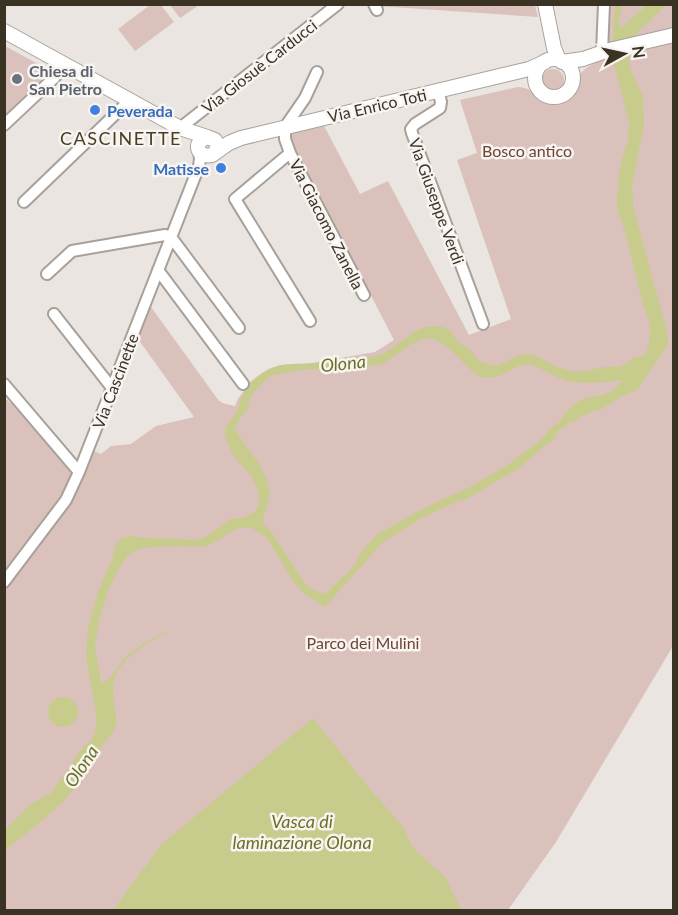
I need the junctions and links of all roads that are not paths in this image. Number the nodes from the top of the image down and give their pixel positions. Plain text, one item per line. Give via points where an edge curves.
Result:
1 (338, 4) edge
2 (544, 4) edge
3 (604, 4) edge
4 (4, 31) edge
5 (674, 35) edge
6 (603, 52) junction
7 (555, 58) junction
8 (62, 62) junction
9 (317, 72) dead end
10 (513, 73) junction
11 (572, 84) junction
12 (537, 87) junction
13 (438, 90) junction
14 (130, 100) junction
15 (4, 125) edge
16 (285, 127) junction
17 (180, 128) junction
18 (209, 137) junction
19 (241, 138) junction
20 (199, 150) junction
21 (290, 153) junction
22 (214, 154) junction
23 (199, 166) junction
24 (24, 202) dead end
25 (171, 237) junction
26 (158, 270) junction
27 (47, 274) dead end
28 (364, 295) dead end
29 (54, 314) dead end
30 (310, 321) dead end
31 (483, 324) dead end
32 (239, 328) dead end
33 (4, 384) edge
34 (243, 384) dead end
35 (112, 388) junction
36 (79, 472) junction
37 (4, 582) edge

1 - 17 street, Via Giosuè Carducci
2 - 7 street
3 - 6 street
4 - 8 street, Via Enrico Toti
5 - 6 street, Via Enrico Toti
6 - 7 street, Via Enrico Toti via 583,59
6 - 11 street via 588,60
7 - 10 street, Via Enrico Toti
7 - 11 street via 570,69
7 - 12 street via 537,70
8 - 14 street, Via Enrico Toti
8 - 15 street via 55,77
9 - 16 street
10 - 12 street via 522,74
10 - 13 street, Via Enrico Toti
11 - 12 street via 569,90 552,98
13 - 16 street, Via Enrico Toti
13 - 31 street, Via Giuseppe Verdi via 440,108 411,129
14 - 17 street, Via Enrico Toti
14 - 24 street
16 - 19 street, Via Enrico Toti
16 - 21 street, Via Giacomo Zanella
17 - 18 street, Via Enrico Toti
17 - 20 street, Via Enrico Toti
18 - 19 street, Via Enrico Toti
18 - 20 street via 200,141
18 - 22 street via 218,145
19 - 22 street, Via Enrico Toti
20 - 22 street, Via Enrico Toti via 203,155
20 - 23 street, Via Cascinette
21 - 28 street, Via Giacomo Zanella
21 - 30 street, Via Giacomo Zanella via 235,199
22 - 23 street
23 - 25 street, Via Cascinette
25 - 26 street, Via Cascinette
25 - 27 street via 72,250
25 - 32 street
26 - 34 street
26 - 35 street, Via Cascinette
29 - 35 street
33 - 36 street
35 - 36 street, Via Cascinette
36 - 37 street, Via Cascinette via 66,500

